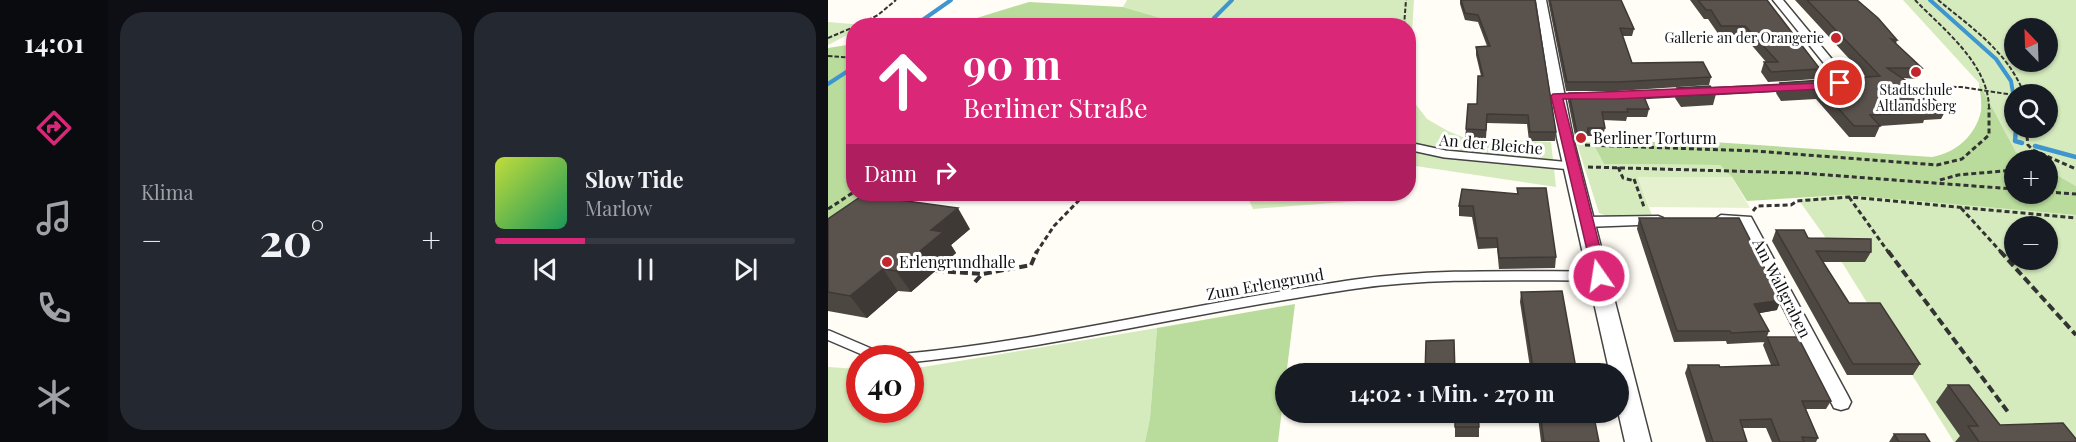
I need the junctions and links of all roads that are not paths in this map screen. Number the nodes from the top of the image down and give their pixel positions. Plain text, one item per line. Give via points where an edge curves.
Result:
1 (1541, 0) edge
2 (1778, 0) edge
3 (1611, 96) edge
4 (1416, 148) edge
5 (1576, 166) junction
6 (1711, 220) edge
7 (1675, 221) edge
8 (1586, 222) junction
9 (1599, 276) junction
10 (828, 335) edge
11 (851, 345) edge
12 (924, 357) edge
13 (1841, 402) dead end
14 (1638, 442) edge

1 - 5 street
2 - 3 street via 1841,77 1840,83
4 - 5 lane, An der Bleiche
5 - 8 street
6 - 13 street, Am Wallgraben via 1746,220
7 - 8 street
8 - 9 street
9 - 12 lane, Zum Erlengrund via 1436,276 1379,281 977,352
9 - 14 street
10 - 11 lane

